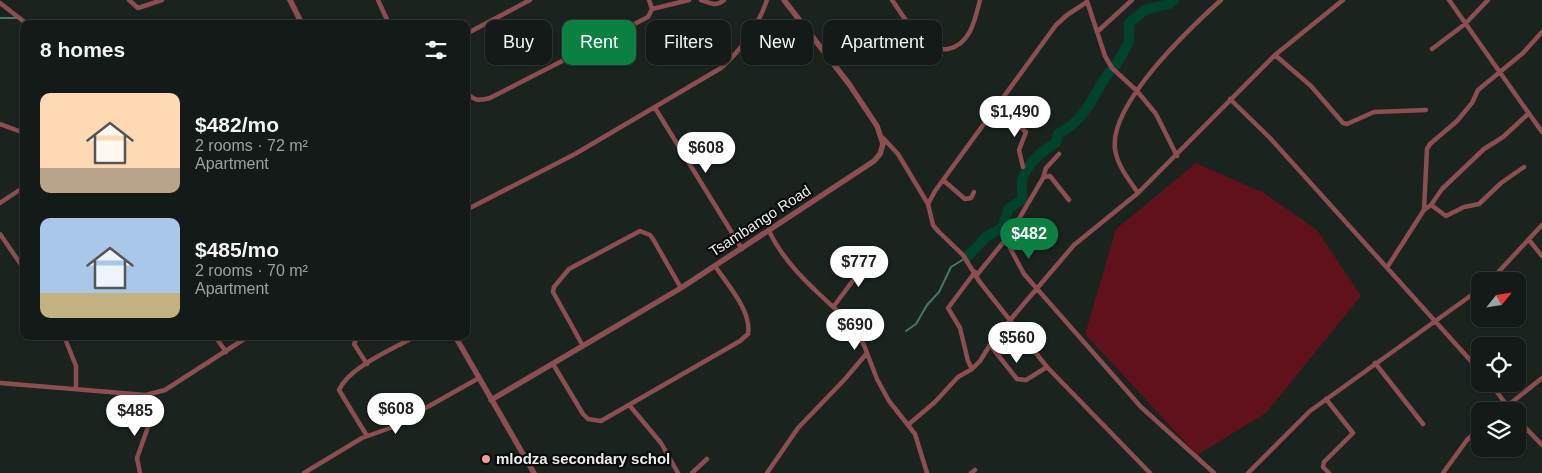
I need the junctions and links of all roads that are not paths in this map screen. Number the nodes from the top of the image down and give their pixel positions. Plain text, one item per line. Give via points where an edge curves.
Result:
1 (129, 0) edge
2 (162, 0) edge
3 (290, 0) edge
4 (378, 0) edge
5 (530, 0) edge
6 (649, 0) edge
7 (689, 0) edge
8 (701, 0) edge
9 (724, 0) edge
10 (767, 0) edge
11 (784, 0) edge
12 (892, 0) edge
13 (980, 0) edge
14 (1132, 0) edge
15 (1221, 0) edge
16 (1343, 0) edge
17 (1449, 0) edge
18 (1488, 0) edge
19 (1087, 1) edge
20 (0, 3) edge
21 (652, 9) junction
22 (21, 20) edge
23 (300, 20) edge
24 (387, 20) edge
25 (1465, 24) junction
26 (470, 32) edge
27 (1097, 32) junction
28 (1542, 32) edge
29 (1432, 50) dead end
30 (1275, 55) junction
31 (1498, 72) junction
32 (1136, 91) junction
33 (470, 96) edge
34 (1230, 99) junction
35 (655, 108) junction
36 (1426, 110) dead end
37 (994, 111) junction
38 (1528, 114) junction
39 (0, 124) edge
40 (20, 132) edge
41 (1542, 132) edge
42 (883, 138) junction
43 (1059, 154) dead end
44 (1177, 156) junction
45 (1024, 167) dead end
46 (1524, 167) dead end
47 (1043, 178) junction
48 (943, 180) junction
49 (20, 190) edge
50 (974, 192) dead end
51 (1138, 193) junction
52 (1069, 200) dead end
53 (0, 204) edge
54 (928, 204) junction
55 (1431, 205) junction
56 (470, 208) edge
57 (1424, 210) junction
58 (1542, 225) edge
59 (769, 231) junction
60 (0, 234) edge
61 (1010, 234) junction
62 (1529, 240) junction
63 (742, 249) junction
64 (1542, 256) edge
65 (20, 259) edge
66 (869, 259) dead end
67 (715, 266) junction
68 (1388, 266) junction
69 (1499, 272) edge
70 (975, 274) junction
71 (681, 288) junction
72 (1036, 288) junction
73 (1471, 295) edge
74 (834, 306) junction
75 (1011, 321) junction
76 (1434, 322) junction
77 (66, 340) edge
78 (218, 340) edge
79 (243, 340) edge
80 (356, 340) edge
81 (409, 340) edge
82 (457, 340) edge
83 (990, 345) junction
84 (584, 346) junction
85 (226, 352) junction
86 (867, 353) junction
87 (1471, 361) edge
88 (1375, 363) junction
89 (367, 364) junction
90 (553, 364) junction
91 (1047, 367) junction
92 (972, 369) junction
93 (479, 378) junction
94 (1542, 378) edge
95 (0, 383) edge
96 (76, 388) junction
97 (146, 395) junction
98 (1326, 399) junction
99 (491, 400) junction
100 (1512, 402) edge
101 (630, 406) junction
102 (908, 424) junction
103 (1423, 424) dead end
104 (1526, 428) edge
105 (367, 436) junction
106 (1471, 436) edge
107 (1542, 445) edge
108 (707, 459) dead end
109 (140, 473) edge
110 (304, 473) edge
111 (534, 473) edge
112 (678, 473) edge
113 (692, 473) edge
114 (767, 473) edge
115 (927, 473) edge
116 (1150, 473) edge
117 (1214, 473) edge
118 (1248, 473) edge
119 (1329, 473) edge
120 (1443, 473) edge

1 - 2 street via 138,8
3 - 23 street
4 - 24 street
5 - 26 street
6 - 21 street
7 - 21 street
8 - 9 street via 719,4
10 - 35 street via 756,26 738,52 721,68
11 - 42 street via 849,84
12 - 13 street via 921,39 940,49 954,47 968,35
14 - 27 street
15 - 32 street via 1194,24
16 - 30 street
17 - 25 street
18 - 25 street
19 - 27 street
19 - 37 street via 1056,25
20 - 22 street
21 - 33 street via 648,17 490,98 480,101
25 - 29 street
25 - 31 street
27 - 32 street via 1112,68
28 - 31 street via 1523,53
30 - 34 street
30 - 36 street via 1311,86 1343,123 1374,112
31 - 38 street
31 - 57 street via 1478,90 1457,121 1427,149
32 - 44 street via 1156,114
32 - 51 street via 1127,104 1114,142 1116,157
34 - 44 street
34 - 68 street
35 - 56 street
35 - 63 street
37 - 45 street via 1026,132 1020,150
37 - 48 street
38 - 41 street
38 - 55 street via 1448,182
39 - 40 street
42 - 54 street via 898,154
42 - 59 street, Tsambango Road via 882,149 874,161
43 - 47 street via 1046,168
44 - 51 street
46 - 55 street via 1476,206 1464,207 1446,216
47 - 52 street via 1050,176
47 - 61 street
48 - 50 street via 965,199 971,198
48 - 54 street
49 - 53 street
51 - 72 street via 1074,245
54 - 70 street via 933,225 963,255
55 - 57 street
57 - 68 street
58 - 62 street
59 - 63 street, Tsambango Road
59 - 74 street via 808,282
60 - 65 street
61 - 70 street
61 - 72 street via 1012,251
62 - 64 street
62 - 69 street
63 - 67 street, Tsambango Road
66 - 74 street
67 - 71 street, Tsambango Road
67 - 101 street via 745,313 748,334
68 - 76 street
70 - 75 street
70 - 92 street via 948,308 960,328
71 - 84 street, Tsambango Road
71 - 84 street via 653,239 640,231 569,269 553,292
72 - 75 street
72 - 117 street via 1141,407
73 - 76 street
74 - 86 street via 860,337
75 - 83 street
75 - 91 street
76 - 87 street
76 - 88 street
77 - 96 street via 76,366
78 - 85 street
79 - 85 street
80 - 89 street via 354,344
81 - 89 street
82 - 93 street
83 - 91 street via 1017,379 1026,380
83 - 92 street
84 - 90 street, Tsambango Road
85 - 97 street via 165,390
86 - 102 street via 889,400
86 - 114 street via 798,428
88 - 98 street
88 - 103 street
89 - 105 street via 347,378 339,390
90 - 99 street, Tsambango Road
90 - 101 street via 588,419 609,419
91 - 116 street
92 - 102 street
93 - 99 street
93 - 105 street via 390,428
94 - 100 street
95 - 96 street
96 - 97 street
97 - 109 street via 148,427 137,458
98 - 118 street
98 - 119 street via 1353,432 1324,462 1323,467
99 - 111 street
101 - 112 street via 661,443
102 - 115 street via 915,434
104 - 107 street
105 - 110 street
106 - 120 street
108 - 113 street

